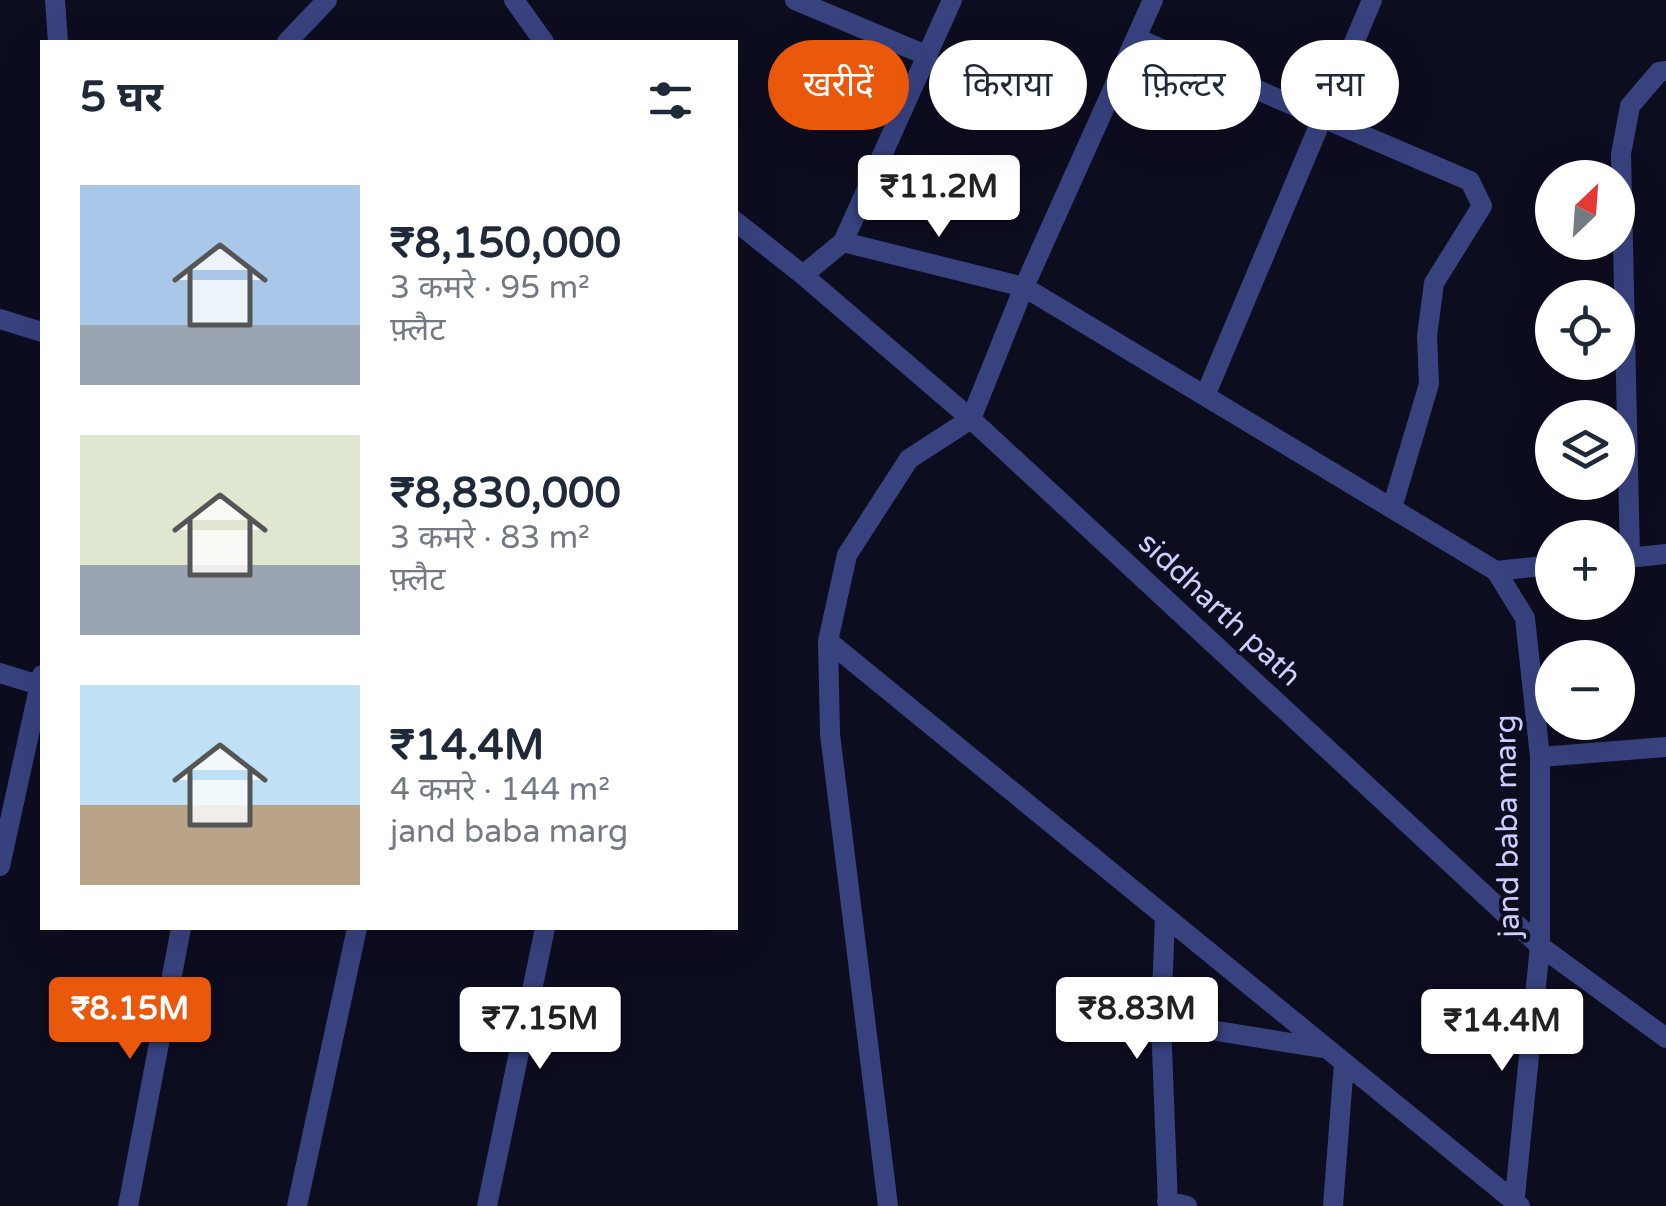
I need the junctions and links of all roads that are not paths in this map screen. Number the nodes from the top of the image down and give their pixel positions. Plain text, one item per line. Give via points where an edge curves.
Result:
1 (55, 0) edge
2 (327, 0) edge
3 (514, 0) edge
4 (795, 0) edge
5 (952, 0) edge
6 (1153, 0) edge
7 (1372, 0) edge
8 (1136, 38) junction
9 (58, 40) edge
10 (289, 40) edge
11 (543, 40) edge
12 (1355, 40) edge
13 (928, 56) junction
14 (1666, 71) edge
15 (1281, 100) edge
16 (1317, 130) edge
17 (1350, 130) edge
18 (738, 224) edge
19 (843, 242) junction
20 (804, 274) junction
21 (1024, 286) junction
22 (0, 319) edge
23 (40, 331) edge
24 (1205, 396) junction
25 (971, 418) junction
26 (1392, 508) junction
27 (1624, 520) edge
28 (1666, 554) edge
29 (1635, 557) edge
30 (1535, 567) edge
31 (1496, 571) junction
32 (828, 641) junction
33 (0, 673) edge
34 (40, 682) edge
35 (40, 691) edge
36 (1666, 747) edge
37 (1540, 757) junction
38 (0, 866) edge
39 (1165, 916) junction
40 (181, 930) edge
41 (357, 930) edge
42 (544, 930) edge
43 (1540, 946) junction
44 (1161, 1022) junction
45 (1666, 1038) edge
46 (1326, 1049) junction
47 (1344, 1062) junction
48 (1174, 1204) edge
49 (1516, 1204) edge
50 (128, 1206) edge
51 (297, 1206) edge
52 (487, 1206) edge
53 (888, 1206) edge
54 (1334, 1206) edge

1 - 9 street
2 - 10 street
3 - 11 street
4 - 13 street
5 - 13 street
6 - 8 street
7 - 12 street
8 - 15 street
8 - 21 street
13 - 19 street
14 - 27 street via 1630,106 1621,154
16 - 24 street
17 - 26 street via 1470,181 1482,206 1434,282 1429,384
18 - 20 street, siddharth path
19 - 20 street
19 - 21 street
20 - 25 street, siddharth path
21 - 24 street
21 - 25 street
22 - 23 street
24 - 26 street
25 - 32 street via 908,459 847,555
25 - 43 street, siddharth path
26 - 31 street
28 - 29 street
30 - 31 street
31 - 37 street, jand baba marg via 1525,618
32 - 39 street
32 - 53 street via 830,734
33 - 34 street
35 - 38 street
36 - 37 street
37 - 43 street, jand baba marg
39 - 44 street
39 - 46 street
40 - 50 street
41 - 51 street
42 - 52 street
43 - 45 street, siddharth path
43 - 49 street, jand baba marg
44 - 46 street
44 - 48 street
46 - 47 street
47 - 49 street
47 - 54 street

